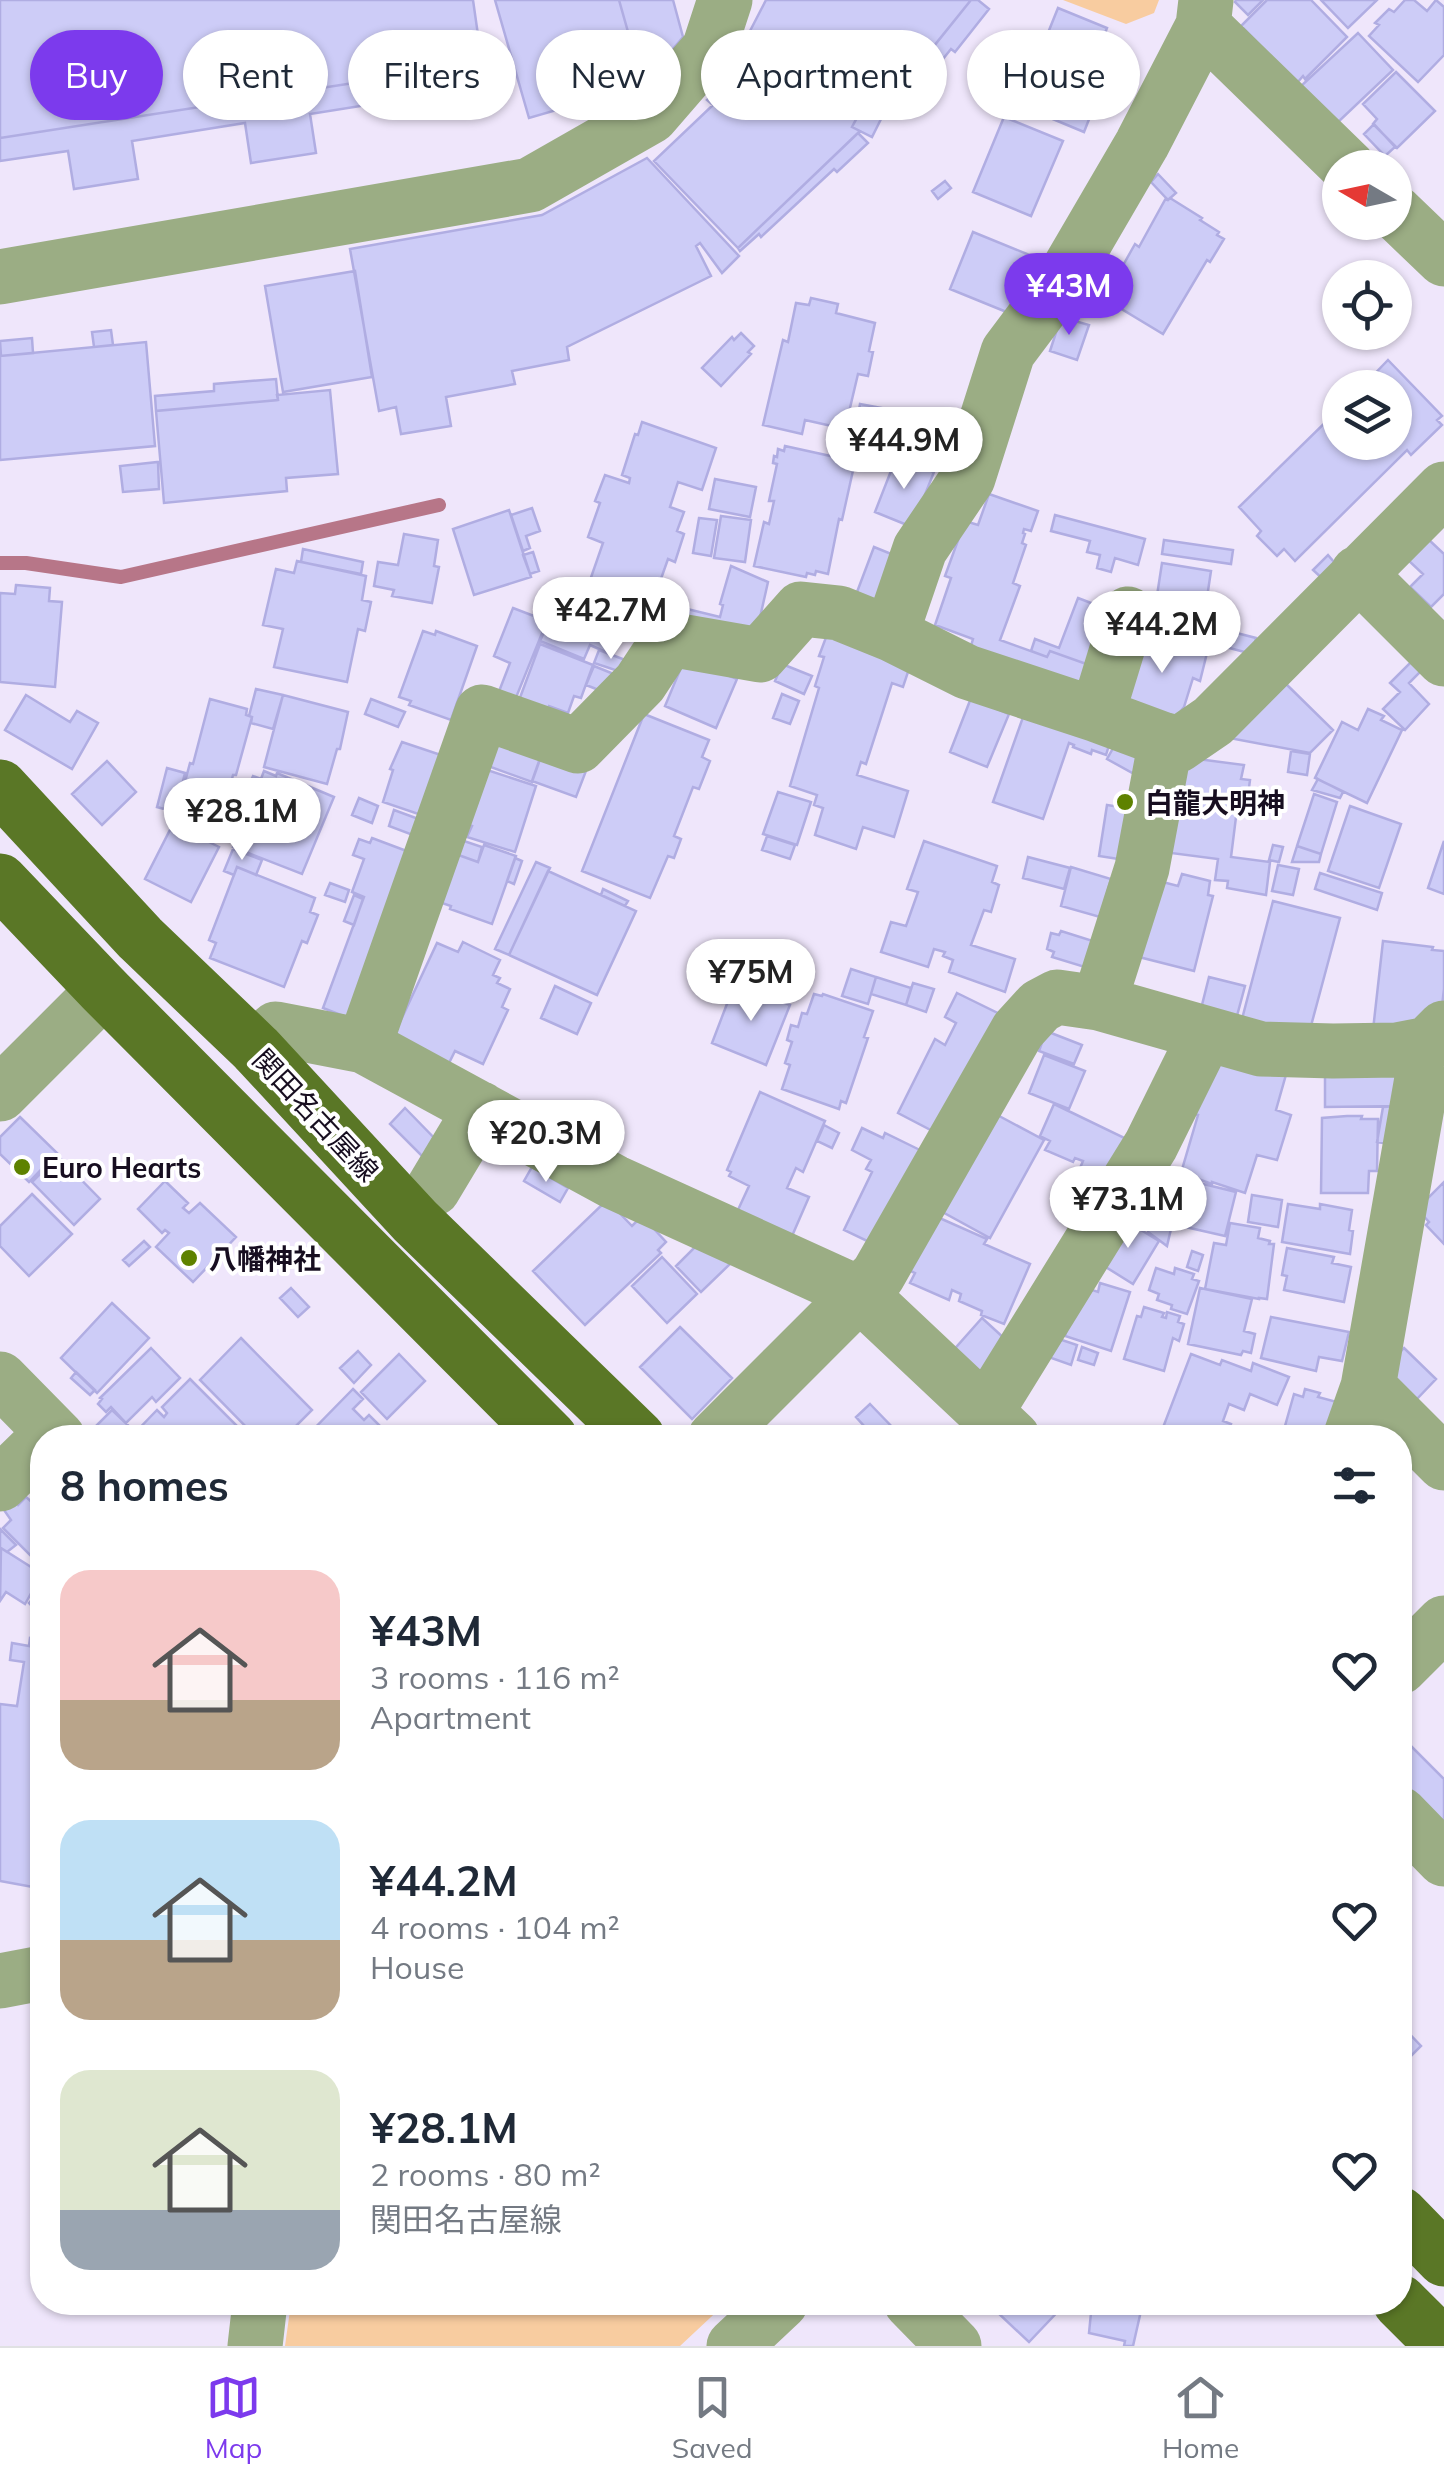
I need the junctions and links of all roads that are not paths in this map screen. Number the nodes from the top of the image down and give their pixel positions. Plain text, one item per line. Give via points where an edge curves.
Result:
1 (726, 0) edge
2 (1204, 13) edge
3 (1332, 150) edge
4 (1412, 228) edge
5 (1444, 259) edge
6 (0, 277) edge
7 (1444, 489) edge
8 (1358, 573) junction
9 (1128, 614) dead end
10 (892, 634) junction
11 (1444, 659) edge
12 (1096, 715) junction
13 (1166, 740) junction
14 (0, 786) edge
15 (0, 881) edge
16 (104, 990) junction
17 (1098, 1003) junction
18 (1206, 1034) junction
19 (1436, 1036) edge
20 (364, 1046) junction
21 (256, 1049) junction
22 (0, 1094) edge
23 (481, 1110) junction
24 (433, 1189) dead end
25 (860, 1294) junction
26 (0, 1380) edge
27 (1368, 1387) junction
28 (39, 1425) edge
29 (537, 1425) edge
30 (625, 1425) edge
31 (727, 1425) edge
32 (999, 1425) edge
33 (1355, 1425) edge
34 (1406, 1425) edge
35 (1412, 1431) edge
36 (30, 1456) edge
37 (1444, 1463) edge
38 (0, 1484) edge
39 (1444, 1622) edge
40 (1412, 1655) edge
41 (1412, 1826) edge
42 (1444, 1859) edge
43 (30, 1976) edge
44 (0, 1981) edge
45 (1412, 2226) edge
46 (1444, 2259) edge
47 (1412, 2314) edge
48 (258, 2315) edge
49 (767, 2315) edge
50 (924, 2315) edge
51 (254, 2346) edge
52 (734, 2346) edge
53 (954, 2346) edge
54 (1444, 2346) edge

1 - 6 street via 710,49 651,116 530,185
2 - 3 street
2 - 10 street via 1142,144 1064,276 1008,352 968,478 920,549
4 - 5 street
7 - 8 street
8 - 11 street
8 - 13 street via 1213,721 1178,745
9 - 12 street
10 - 12 street via 968,672
10 - 20 street via 839,613 802,608 760,655 669,639 640,683 578,746 482,712
12 - 13 street
13 - 17 street via 1142,868
14 - 21 main road, 関田名古屋線 via 140,938
15 - 16 main road
16 - 22 street
16 - 29 main road
17 - 18 street
17 - 25 street via 1057,998 1018,1030 878,1275
18 - 19 street via 1290,1051 1397,1050
18 - 32 street
19 - 27 street
20 - 21 street via 276,1028
20 - 23 street
21 - 30 main road, 関田名古屋線 via 415,1222
23 - 24 street
23 - 25 street via 614,1182
25 - 31 street
25 - 32 street
26 - 28 street
27 - 33 street
27 - 34 street
35 - 37 street
36 - 38 street
39 - 40 street
41 - 42 street
43 - 44 street
45 - 46 main road
47 - 54 main road
48 - 51 street
49 - 52 street
50 - 53 street

